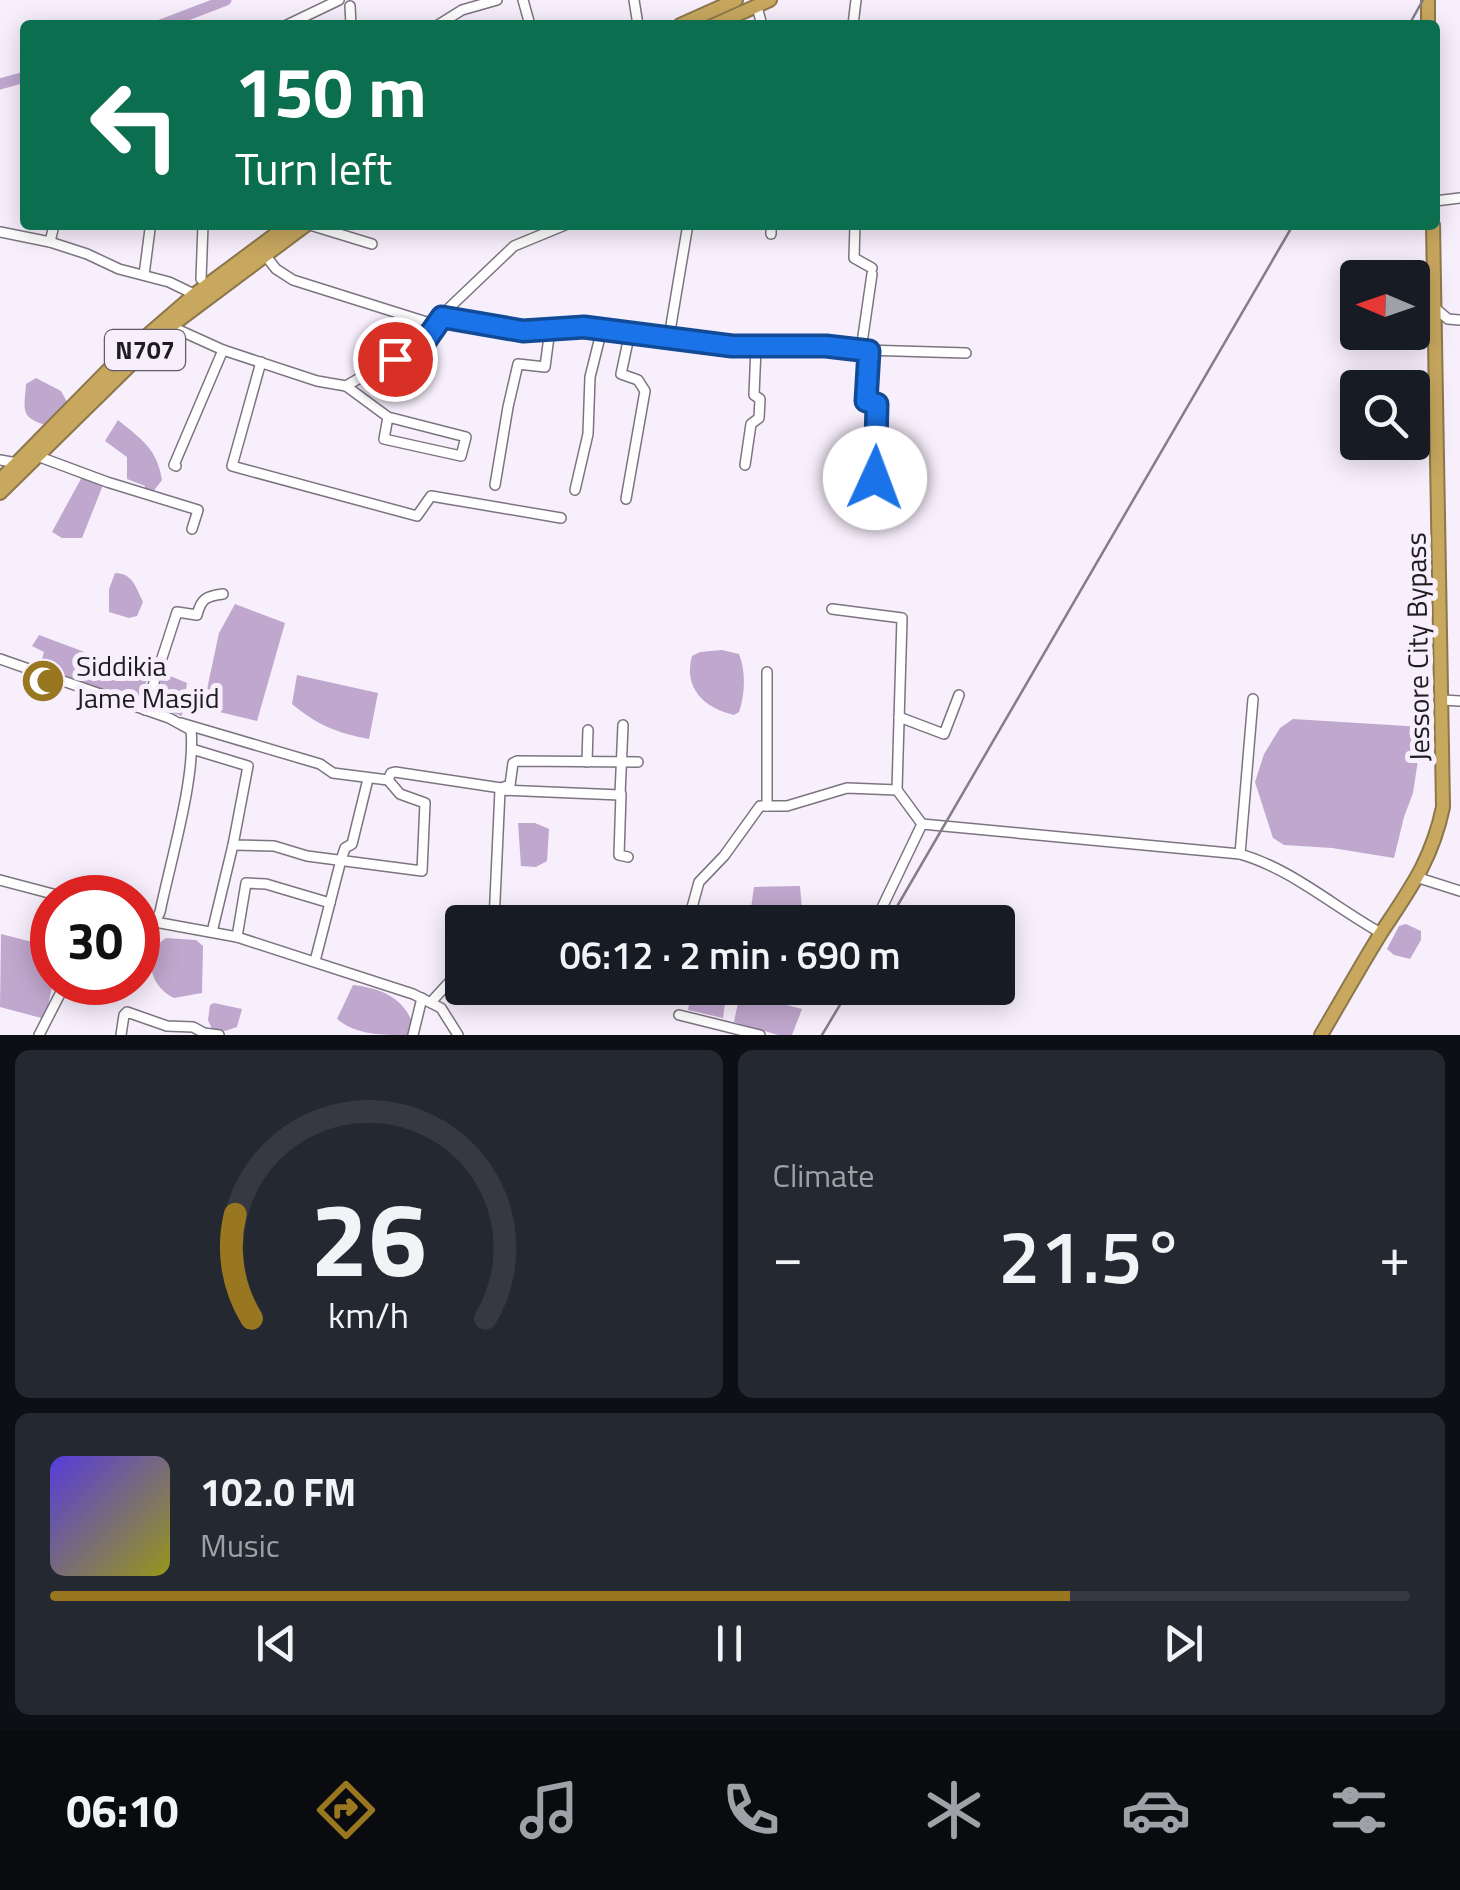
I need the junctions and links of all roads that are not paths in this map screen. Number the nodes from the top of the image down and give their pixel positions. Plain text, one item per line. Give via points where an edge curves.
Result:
1 (338, 0) edge
2 (497, 0) edge
3 (736, 0) edge
4 (764, 4) edge
5 (464, 5) edge
6 (350, 6) dead end
7 (296, 20) edge
8 (351, 20) edge
9 (691, 20) edge
10 (726, 20) edge
11 (53, 230) edge
12 (150, 230) edge
13 (203, 230) edge
14 (282, 230) edge
15 (301, 230) edge
16 (325, 230) edge
17 (552, 230) edge
18 (687, 230) dead end
19 (855, 230) edge
20 (1433, 230) edge
21 (0, 232) edge
22 (50, 242) junction
23 (372, 244) dead end
24 (265, 256) junction
25 (144, 275) junction
26 (201, 279) dead end
27 (200, 297) junction
28 (1435, 308) junction
29 (1460, 320) edge
30 (439, 321) junction
31 (170, 326) junction
32 (550, 329) junction
33 (602, 329) junction
34 (630, 332) junction
35 (669, 337) junction
36 (756, 347) junction
37 (223, 350) junction
38 (865, 350) junction
39 (966, 354) dead end
40 (262, 362) junction
41 (346, 386) junction
42 (388, 417) junction
43 (37, 456) junction
44 (0, 460) edge
45 (16, 462) junction
46 (176, 466) dead end
47 (746, 466) dead end
48 (875, 478) dead end
49 (0, 480) edge
50 (496, 485) dead end
51 (575, 490) dead end
52 (0, 494) edge
53 (626, 499) dead end
54 (561, 518) dead end
55 (192, 529) dead end
56 (222, 594) dead end
57 (832, 609) dead end
58 (0, 664) edge
59 (767, 672) dead end
60 (959, 695) dead end
61 (1253, 699) dead end
62 (1442, 700) junction
63 (1460, 700) edge
64 (145, 710) junction
65 (899, 717) junction
66 (181, 723) junction
67 (622, 725) dead end
68 (588, 730) dead end
69 (192, 748) junction
70 (587, 762) junction
71 (621, 762) junction
72 (638, 762) dead end
73 (368, 779) junction
74 (388, 780) junction
75 (897, 790) junction
76 (621, 794) junction
77 (767, 806) junction
78 (922, 824) junction
79 (232, 845) junction
80 (1240, 854) junction
81 (628, 857) dead end
82 (341, 860) junction
83 (1419, 878) junction
84 (0, 880) edge
85 (30, 888) edge
86 (1460, 891) edge
87 (160, 902) edge
88 (330, 903) junction
89 (495, 905) edge
90 (693, 905) edge
91 (883, 905) edge
92 (160, 923) edge
93 (212, 932) junction
94 (1381, 933) junction
95 (237, 937) junction
96 (315, 961) junction
97 (445, 985) edge
98 (427, 1000) junction
99 (54, 1005) edge
100 (679, 1015) dead end
101 (39, 1035) edge
102 (121, 1035) edge
103 (218, 1035) edge
104 (412, 1035) edge
105 (458, 1035) edge
106 (760, 1035) edge
107 (1320, 1035) edge

1 - 7 street
2 - 5 street
3 - 9 highway
4 - 10 highway
6 - 8 street
11 - 22 street
12 - 25 street
13 - 26 street
14 - 27 highway, N707
15 - 24 highway, N707
16 - 23 street
17 - 30 street via 514,246
18 - 35 street
19 - 38 street via 854,258 872,271
20 - 28 highway, Jessore City Bypass
21 - 22 street
22 - 25 street
24 - 27 highway, N707
24 - 30 street via 293,280
25 - 27 street
27 - 31 highway, N707
27 - 45 highway, N707 via 114,364
28 - 29 street
28 - 62 highway, Jessore City Bypass
30 - 32 street
30 - 41 street via 416,347
31 - 37 street
31 - 43 highway, N707
32 - 33 street
32 - 50 street via 545,367 518,364
33 - 34 street
33 - 51 street
34 - 35 street
34 - 53 street via 621,374 645,391
35 - 36 street
36 - 38 street
36 - 47 street via 759,418 751,424
37 - 40 street
37 - 46 street
38 - 39 street
38 - 48 street via 866,401 877,404
40 - 41 street
40 - 54 street via 232,466 417,516 431,496
41 - 42 street
42 - 42 street via 466,436 461,456 384,438
43 - 52 highway, N707
43 - 55 street via 198,510
44 - 45 street
45 - 49 highway, N707
56 - 64 street via 208,595 197,615 176,612
57 - 65 street via 902,618
58 - 64 street
59 - 77 street
60 - 65 street via 944,734
61 - 80 street
62 - 63 street
62 - 83 highway, Jessore City Bypass via 1443,808
64 - 66 street
65 - 75 street
66 - 69 street via 191,730
66 - 73 street
67 - 71 street
68 - 70 street
69 - 79 street via 248,766
69 - 87 street
70 - 71 street
70 - 74 street via 516,761 507,787 395,772
71 - 72 street
71 - 76 street
73 - 74 street
73 - 82 street via 352,844
74 - 82 street via 400,794 426,803 422,871
75 - 77 street via 847,788
75 - 78 street
76 - 81 street via 619,855
76 - 89 street via 500,790
77 - 90 street via 760,806 699,882
78 - 80 street
78 - 91 street
79 - 82 street
79 - 93 street
80 - 94 street via 1277,868
82 - 88 street
83 - 86 street
83 - 94 highway, Jessore City Bypass
84 - 85 street
88 - 95 street via 246,883
88 - 96 street
92 - 93 street
93 - 95 street
94 - 107 highway, Jessore City Bypass
95 - 96 street
96 - 98 street
97 - 98 street
98 - 104 street
98 - 105 street
99 - 101 street
100 - 106 street
102 - 103 street via 128,1012

